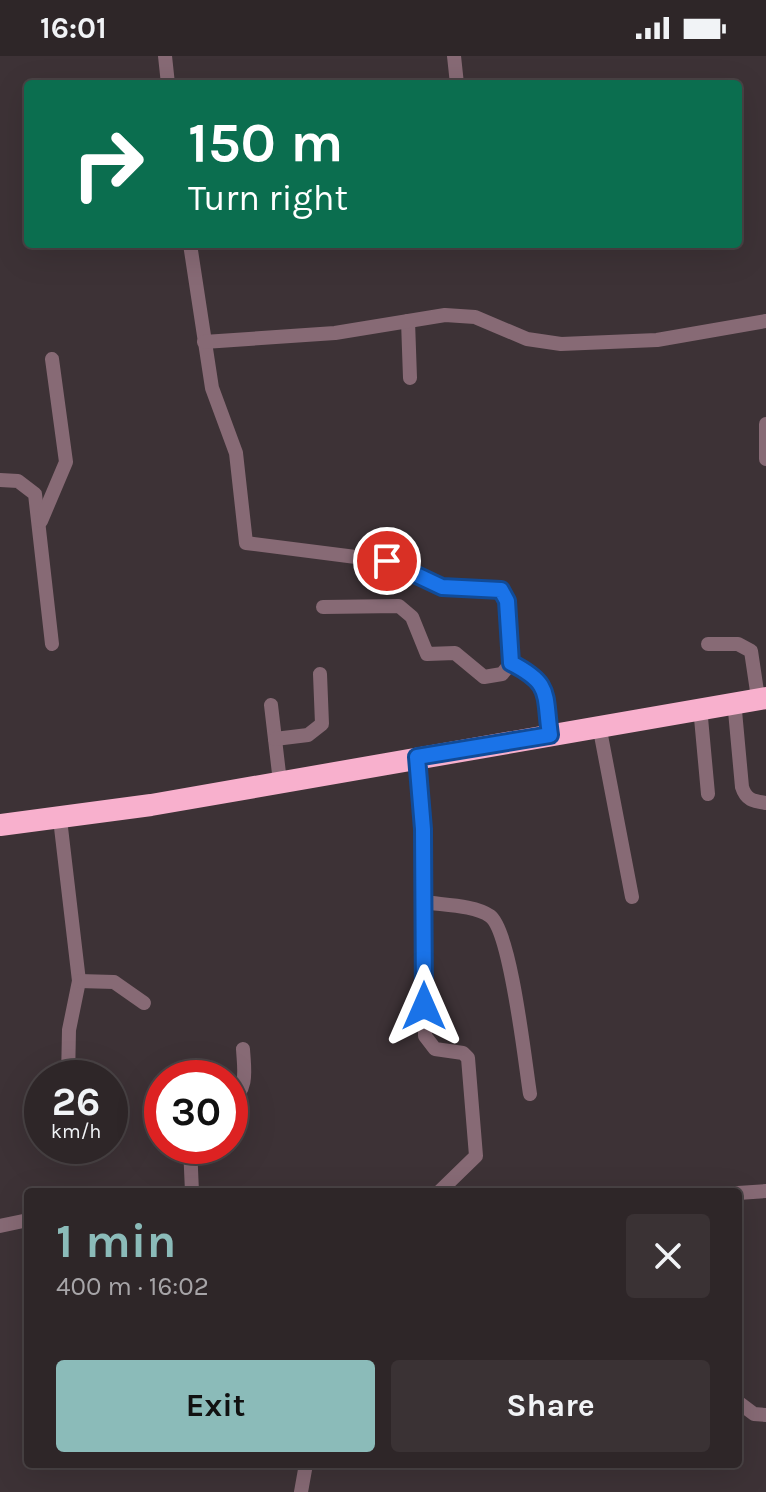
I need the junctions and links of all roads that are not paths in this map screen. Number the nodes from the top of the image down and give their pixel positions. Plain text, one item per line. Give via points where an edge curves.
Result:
1 (165, 56) edge
2 (454, 56) edge
3 (168, 80) edge
4 (457, 80) edge
5 (191, 248) edge
6 (408, 321) junction
7 (766, 321) edge
8 (204, 342) junction
9 (52, 359) dead end
10 (410, 378) dead end
11 (766, 424) edge
12 (766, 459) edge
13 (0, 480) edge
14 (40, 521) junction
15 (323, 607) dead end
16 (52, 644) dead end
17 (708, 644) dead end
18 (511, 663) junction
19 (320, 674) dead end
20 (762, 698) edge
21 (734, 700) junction
22 (271, 705) dead end
23 (700, 707) junction
24 (599, 725) junction
25 (550, 735) junction
26 (275, 739) junction
27 (417, 757) junction
28 (280, 782) junction
29 (708, 794) dead end
30 (766, 803) edge
31 (60, 819) junction
32 (0, 825) edge
33 (632, 897) dead end
34 (424, 902) junction
35 (79, 981) junction
36 (144, 1003) dead end
37 (243, 1049) dead end
38 (68, 1060) edge
39 (243, 1060) edge
40 (530, 1094) dead end
41 (191, 1164) edge
42 (192, 1188) edge
43 (444, 1188) edge
44 (766, 1191) edge
45 (742, 1193) edge
46 (24, 1221) edge
47 (0, 1226) edge
48 (742, 1405) edge
49 (766, 1415) edge
50 (305, 1468) edge
51 (301, 1492) edge

1 - 3 street
2 - 4 street
5 - 8 street
6 - 7 street via 475,317 527,339 561,344 657,340
6 - 8 street via 335,333
6 - 10 street
8 - 18 street via 214,396 236,453 246,543 387,561 442,587 501,590 507,601
9 - 14 street via 66,462
11 - 12 street
13 - 14 street via 29,487
14 - 16 street
15 - 18 street via 399,606 412,617 427,654 455,653 484,677 502,674
17 - 20 street via 738,644 751,651
18 - 25 street via 543,685
19 - 26 street via 322,724 308,735
20 - 21 highway
21 - 23 highway
21 - 30 street via 742,787 745,796
22 - 26 street
23 - 24 highway
23 - 29 street
24 - 25 highway
24 - 33 street
25 - 27 highway
26 - 28 street
27 - 28 highway
27 - 34 street
28 - 31 highway
31 - 32 highway
31 - 35 street
34 - 40 street via 483,912 497,923
34 - 43 street via 425,1036 435,1049 468,1058 478,1147 470,1165
35 - 36 street via 114,982
35 - 38 street
37 - 39 street
41 - 42 street
44 - 45 street
46 - 47 street
48 - 49 street
50 - 51 street

